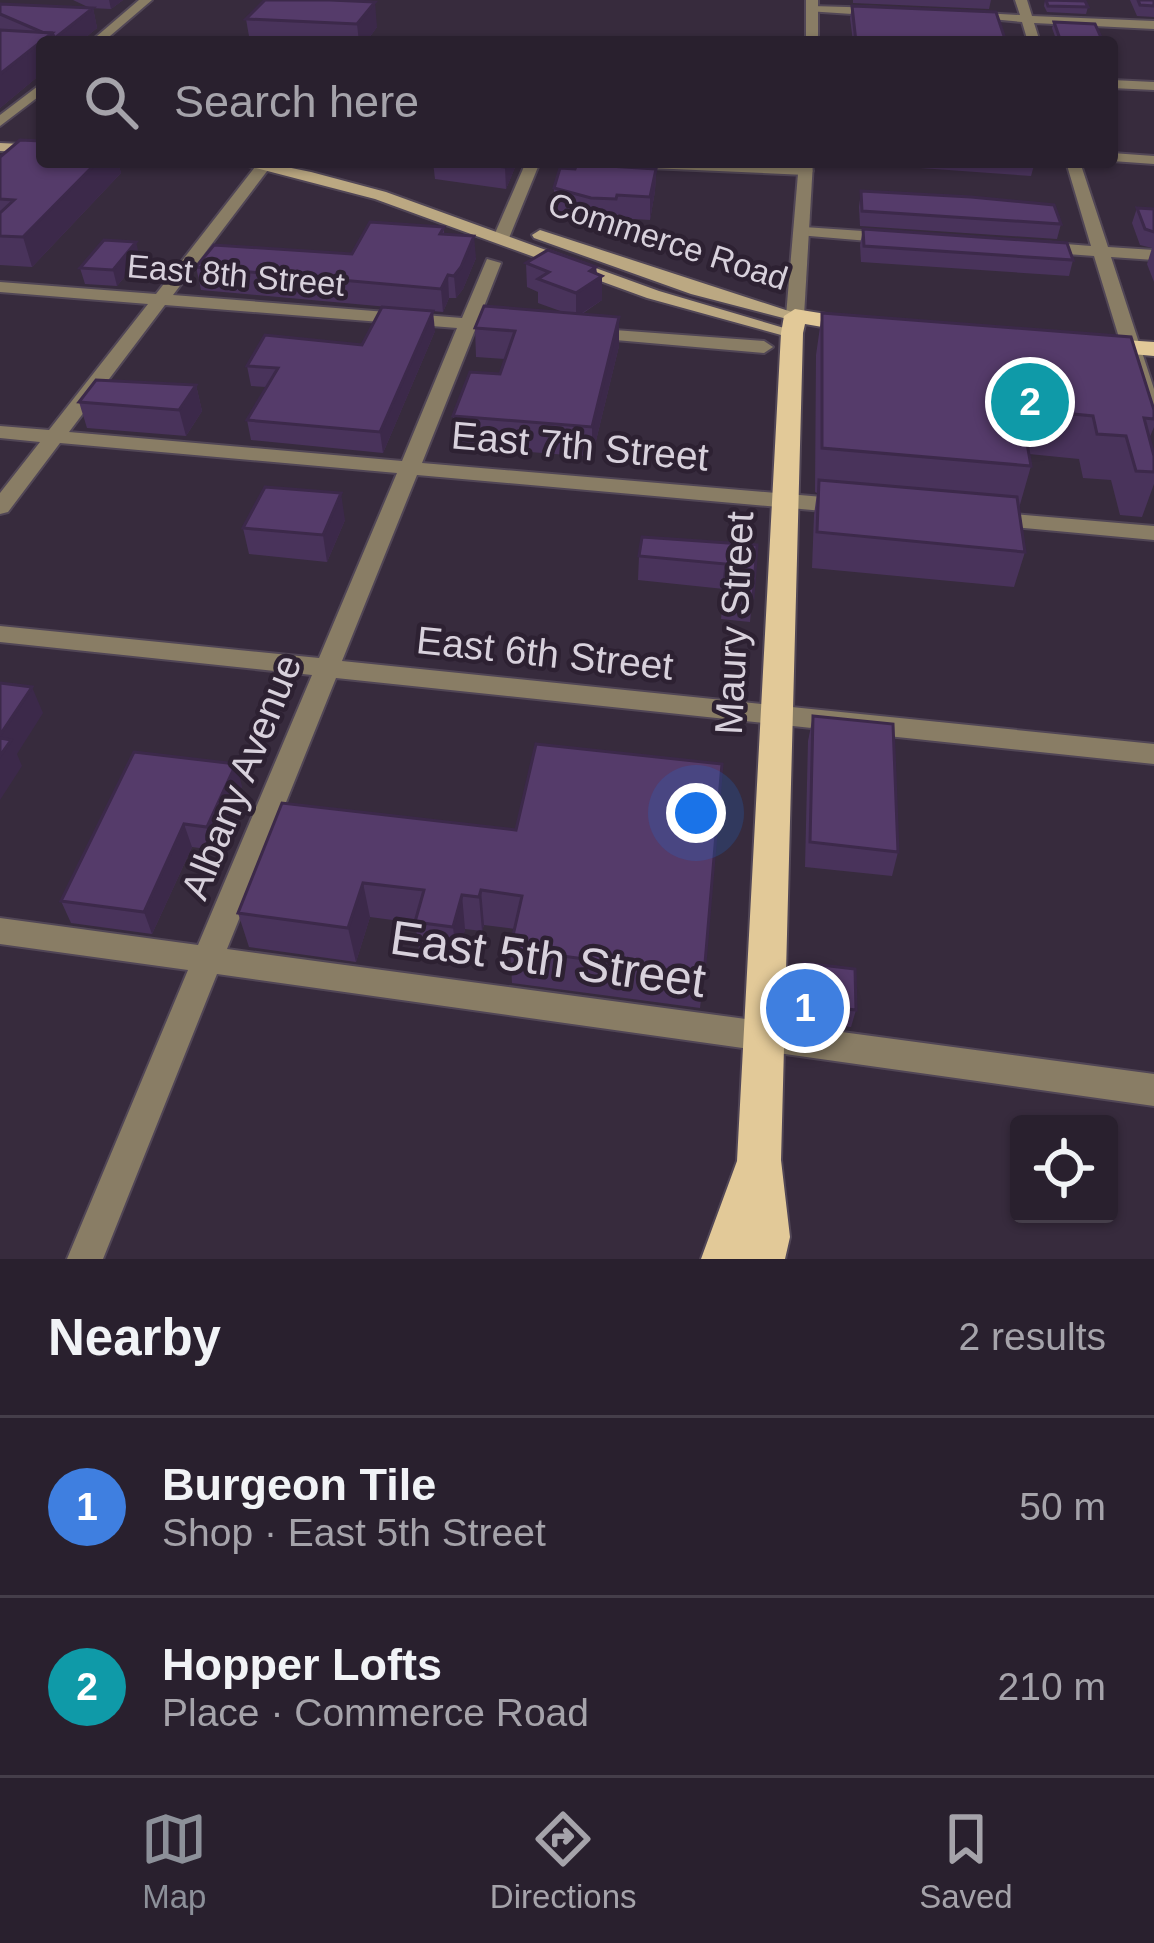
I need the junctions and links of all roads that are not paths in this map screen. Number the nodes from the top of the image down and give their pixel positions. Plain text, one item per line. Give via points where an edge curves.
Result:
1 (146, 0) edge
2 (1021, 0) edge
3 (812, 5) edge
4 (896, 13) edge
5 (944, 15) edge
6 (1027, 19) junction
7 (1154, 25) edge
8 (103, 36) edge
9 (812, 36) edge
10 (1032, 36) edge
11 (1118, 83) edge
12 (1154, 86) edge
13 (36, 92) edge
14 (0, 122) edge
15 (0, 134) edge
16 (36, 135) edge
17 (0, 147) edge
18 (36, 149) edge
19 (1118, 157) edge
20 (1154, 160) edge
21 (263, 168) edge
22 (281, 168) edge
23 (338, 168) edge
24 (531, 168) edge
25 (806, 168) edge
26 (1075, 168) edge
27 (804, 232) junction
28 (920, 239) edge
29 (501, 241) junction
30 (1012, 245) edge
31 (1105, 251) junction
32 (1154, 255) edge
33 (0, 287) edge
34 (161, 298) junction
35 (468, 324) junction
36 (794, 325) junction
37 (508, 327) edge
38 (569, 332) edge
39 (880, 337) edge
40 (764, 347) dead end
41 (1069, 352) edge
42 (1144, 357) edge
43 (1154, 419) edge
44 (0, 432) edge
45 (54, 436) junction
46 (410, 467) junction
47 (788, 501) junction
48 (0, 507) edge
49 (878, 509) edge
50 (970, 517) edge
51 (1154, 533) edge
52 (0, 634) edge
53 (326, 670) junction
54 (777, 715) junction
55 (1154, 754) edge
56 (0, 931) edge
57 (208, 960) junction
58 (765, 1037) junction
59 (1154, 1090) edge
60 (760, 1160) junction
61 (86, 1259) edge
62 (724, 1259) edge
63 (762, 1259) edge

1 - 8 street
2 - 6 street
3 - 4 street
3 - 9 street
5 - 6 street
6 - 7 street
6 - 10 street
11 - 12 street
13 - 14 street
15 - 16 main road
17 - 18 main road
19 - 20 street
21 - 34 street
22 - 29 main road, Commerce Road
23 - 29 main road, Commerce Road via 387,181
24 - 29 street, Albany Avenue
25 - 27 street, Maury Street
26 - 31 street
27 - 28 street
27 - 36 street, Maury Street
29 - 35 street, Albany Avenue
29 - 36 main road, Commerce Road via 688,306
30 - 31 street
31 - 32 street
31 - 42 street
33 - 34 street, East 8th Street
34 - 35 street, East 8th Street
34 - 45 street
35 - 37 street
35 - 46 street, Albany Avenue
36 - 39 main road, Commerce Road
36 - 47 main road, Maury Street
38 - 40 street
41 - 42 main road
42 - 43 street
44 - 45 street, East 7th Street
45 - 46 street, East 7th Street
45 - 48 street
46 - 47 street, East 7th Street
46 - 53 street, Albany Avenue
47 - 49 street, East 7th Street
47 - 54 main road, Maury Street
50 - 51 street
52 - 53 street, East 6th Street
53 - 54 street, East 6th Street
53 - 57 street, Albany Avenue
54 - 55 street, East 6th Street
54 - 58 main road, Maury Street
56 - 57 street, East 5th Street
57 - 58 street, East 5th Street
57 - 61 street, Albany Avenue
58 - 59 street, East 5th Street
58 - 60 main road, Maury Street
60 - 62 main road, Maury Street
60 - 63 main road, Maury Street

